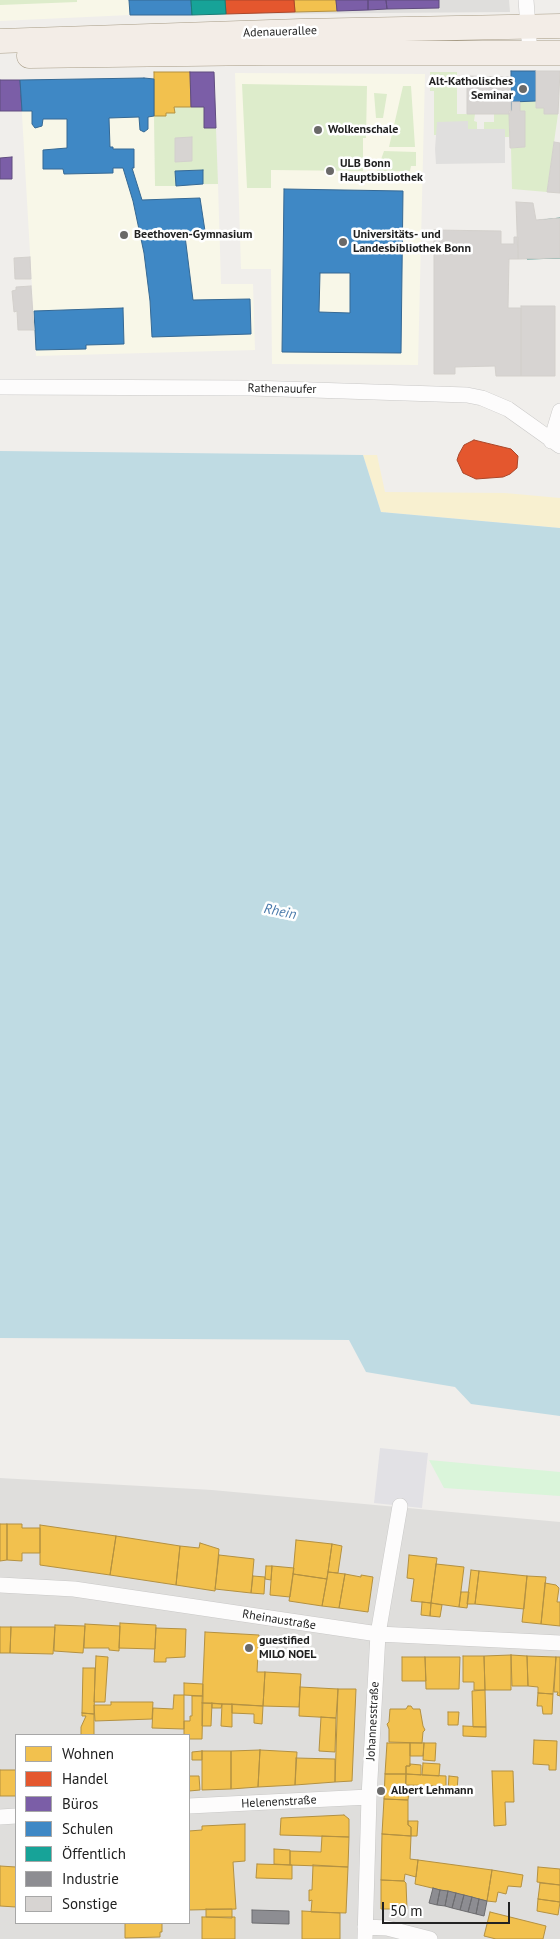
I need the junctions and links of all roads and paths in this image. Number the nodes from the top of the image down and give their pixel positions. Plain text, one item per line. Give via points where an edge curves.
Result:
1 (526, 0) edge
2 (528, 26) junction
3 (560, 26) edge
4 (0, 42) edge
5 (530, 53) junction
6 (560, 54) edge
7 (0, 57) edge
8 (0, 387) edge
9 (560, 411) edge
10 (555, 444) edge
11 (400, 1506) dead end
12 (0, 1585) edge
13 (378, 1634) junction
14 (560, 1643) edge
15 (369, 1797) junction
16 (190, 1806) edge
17 (15, 1816) edge
18 (0, 1818) edge
19 (365, 1933) edge
20 (430, 1939) edge

1 - 2 street
2 - 3 main road, Adenauerallee
2 - 4 main road, Adenauerallee
2 - 5 street
5 - 6 main road, Adenauerallee
5 - 7 main road, Adenauerallee
8 - 10 street, Rathenauufer via 251,388 467,395 508,409
9 - 10 street
11 - 13 street, Johannesstraße
12 - 13 street, Rheinaustraße via 74,1589
13 - 14 street, Rheinaustraße
13 - 15 street, Johannesstraße
15 - 16 street, Helenenstraße
15 - 19 street, Johannesstraße
17 - 18 street
19 - 20 street via 387,1928

